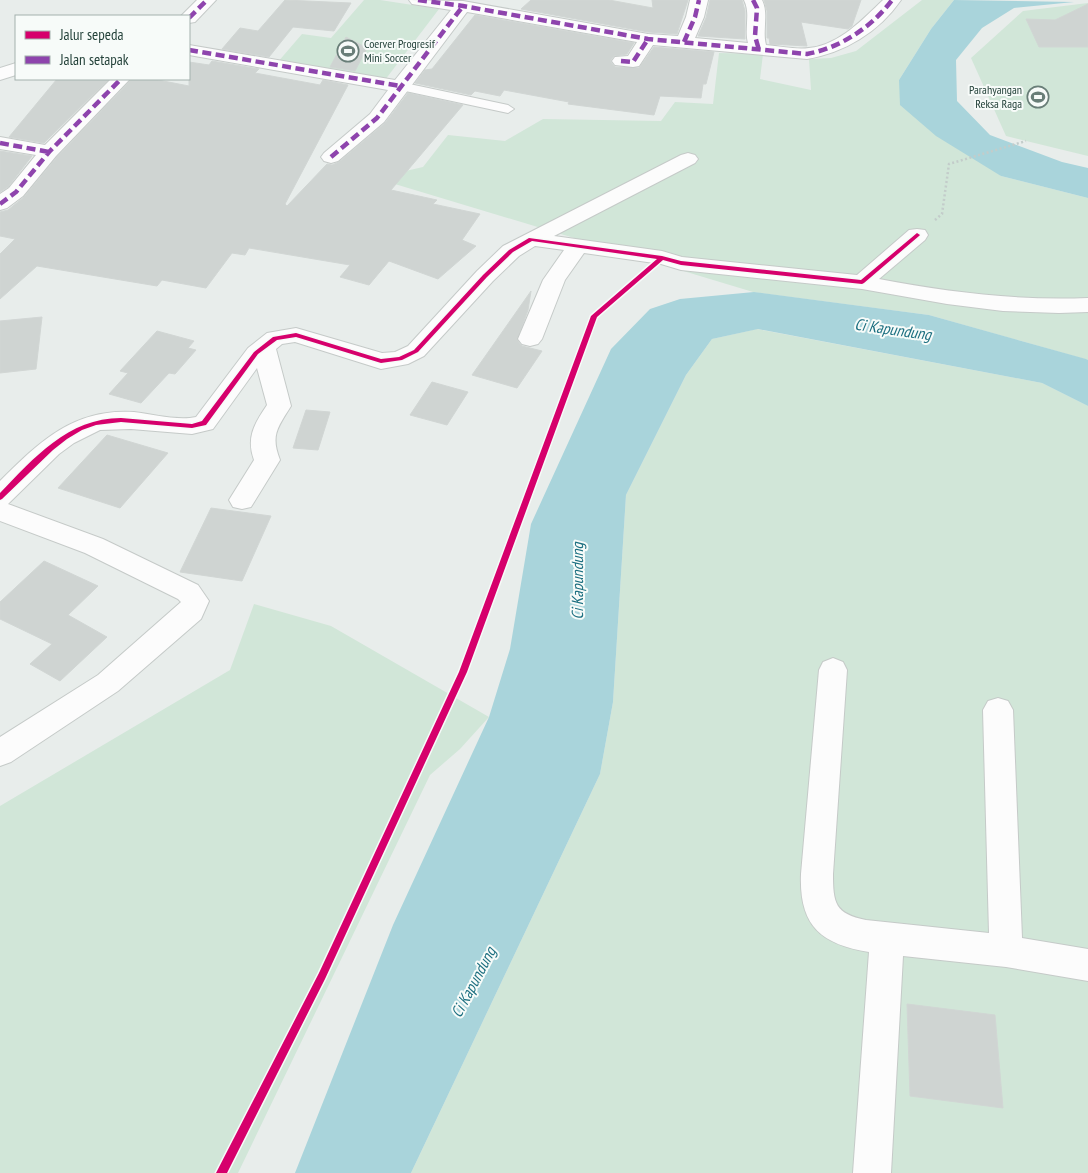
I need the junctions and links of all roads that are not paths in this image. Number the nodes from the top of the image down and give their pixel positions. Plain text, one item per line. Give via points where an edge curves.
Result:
1 (207, 0) edge
2 (418, 0) edge
3 (699, 0) edge
4 (753, 0) edge
5 (892, 0) edge
6 (464, 6) junction
7 (190, 17) edge
8 (648, 39) junction
9 (684, 42) junction
10 (190, 50) edge
11 (759, 50) junction
12 (621, 62) dead end
13 (15, 68) edge
14 (0, 74) edge
15 (120, 80) edge
16 (400, 86) junction
17 (508, 109) dead end
18 (0, 143) edge
19 (49, 152) junction
20 (331, 157) dead end
21 (688, 159) dead end
22 (0, 204) edge
23 (917, 234) road end
24 (531, 239) junction
25 (577, 247) junction
26 (862, 282) junction
27 (1088, 305) edge
28 (530, 339) dead end
29 (264, 347) junction
30 (0, 466) edge
31 (28, 469) junction
32 (0, 497) edge
33 (242, 500) dead end
34 (0, 511) edge
35 (832, 670) dead end
36 (998, 710) dead end
37 (0, 753) edge
38 (887, 939) junction
39 (1006, 951) junction
40 (1088, 965) edge
41 (872, 1173) edge

1 - 7 street
2 - 6 street
3 - 9 street
4 - 11 street via 757,8 755,30
5 - 11 street via 852,37 825,52 807,54
6 - 8 street
6 - 16 street
8 - 9 street
8 - 12 street via 633,62
9 - 11 street
10 - 16 street
13 - 14 street
15 - 19 street
16 - 17 lane
16 - 20 street via 377,118
18 - 19 street
19 - 22 street via 16,192
21 - 24 street
23 - 26 street
24 - 25 street
24 - 29 street via 511,251 484,276 416,351 400,359 381,361 296,335 275,338
25 - 26 street
25 - 28 street via 554,280
26 - 27 street via 991,304 1034,307
29 - 31 street via 256,353 204,423 192,426 111,420 91,423 70,433
29 - 33 street via 279,406 264,428 262,443 267,460
30 - 31 street
31 - 32 street
34 - 37 street via 94,546 188,592 195,601 191,611 108,683
35 - 38 street via 817,874 818,901 827,922 849,932
36 - 39 street
38 - 39 street
38 - 41 street
39 - 40 street

